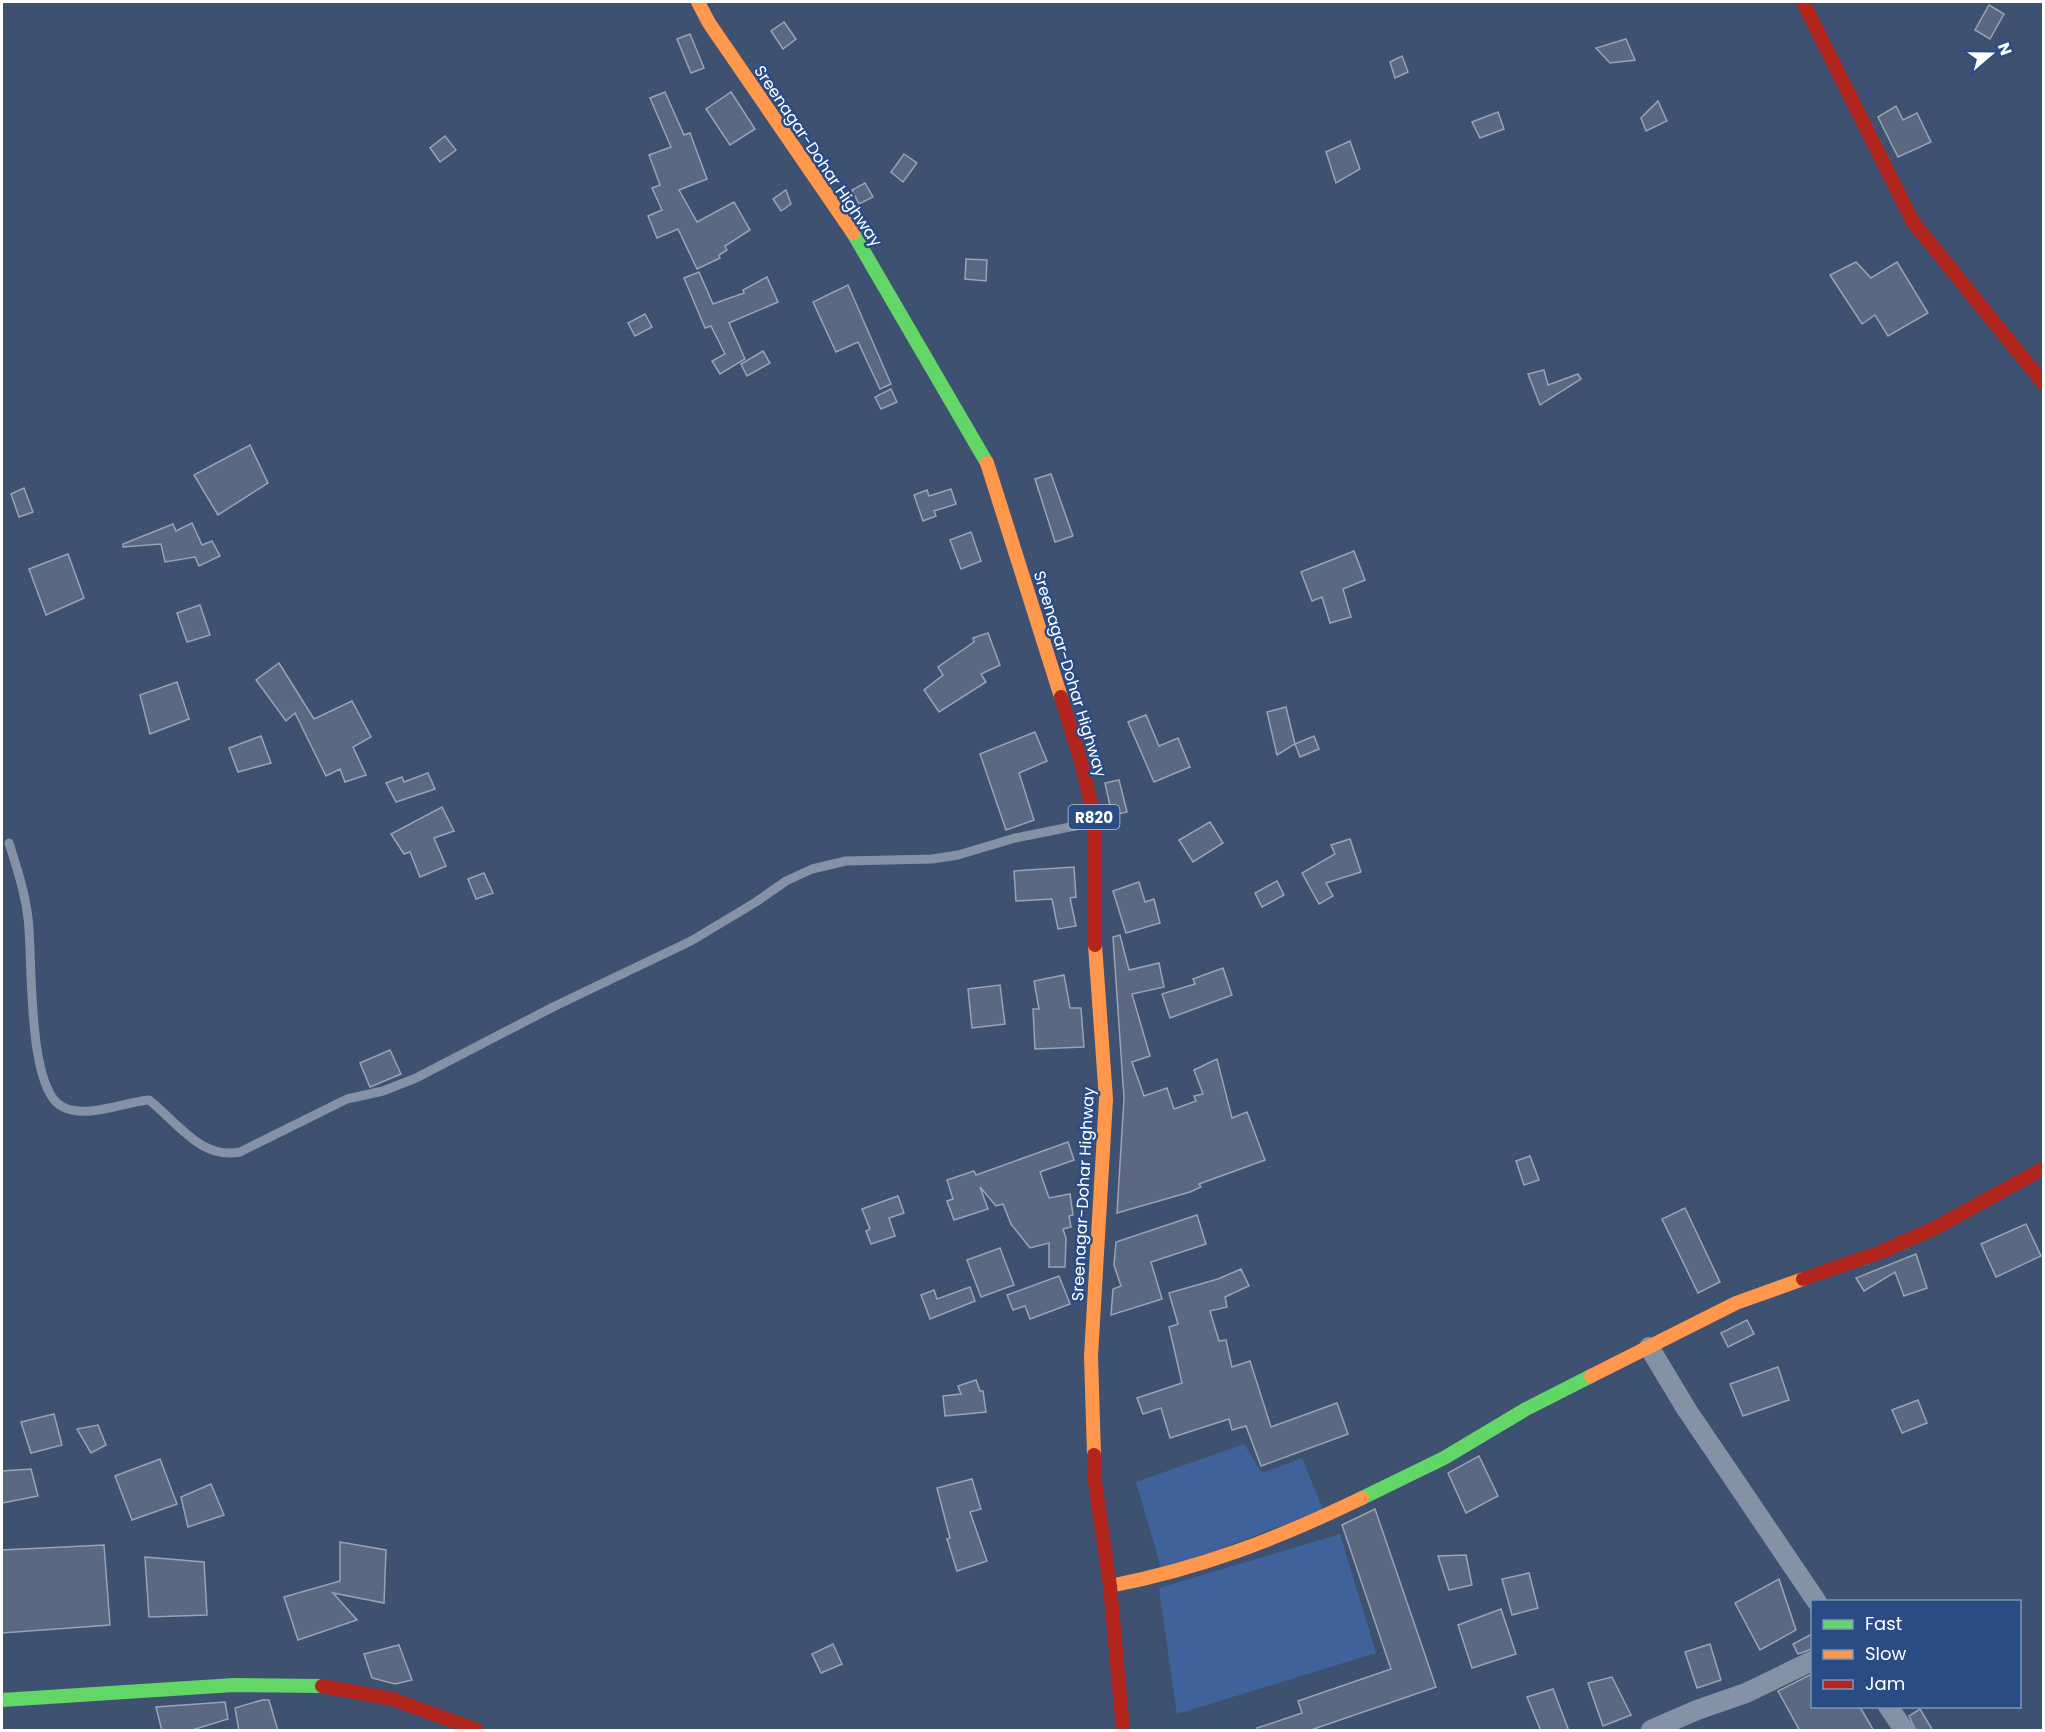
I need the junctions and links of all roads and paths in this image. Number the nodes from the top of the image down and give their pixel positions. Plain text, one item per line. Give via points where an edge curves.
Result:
1 (698, 2) edge
2 (1803, 2) edge
3 (2043, 384) edge
4 (1095, 822) junction
5 (9, 843) dead end
6 (2043, 1168) edge
7 (1649, 1347) junction
8 (1110, 1586) junction
9 (1816, 1600) edge
10 (1811, 1661) edge
11 (2, 1700) edge
12 (1889, 1708) edge
13 (477, 1731) edge
14 (1123, 1731) edge
15 (1651, 1731) edge
16 (1904, 1731) edge

1 - 4 street, Sreenagar-Dohar Highway / R820 via 854,234 985,456 1083,765
2 - 3 street via 1913,222
4 - 5 lane via 949,856 846,861 812,869 691,941 416,1078 347,1099 240,1152 226,1155 201,1147 149,1100 75,1110 62,1107 53,1096 44,1077 32,1014 29,920
4 - 8 street, Sreenagar-Dohar Highway / R820 via 1095,955 1106,1099 1091,1356 1095,1482
6 - 7 street via 1935,1228 1881,1252 1736,1303
7 - 8 street via 1526,1409 1444,1458 1310,1523 1241,1552 1161,1576
7 - 9 street
8 - 14 street, Sreenagar-Dohar Highway / R820
10 - 15 street via 1746,1693
11 - 13 street via 249,1685 338,1688 409,1704
12 - 16 street

